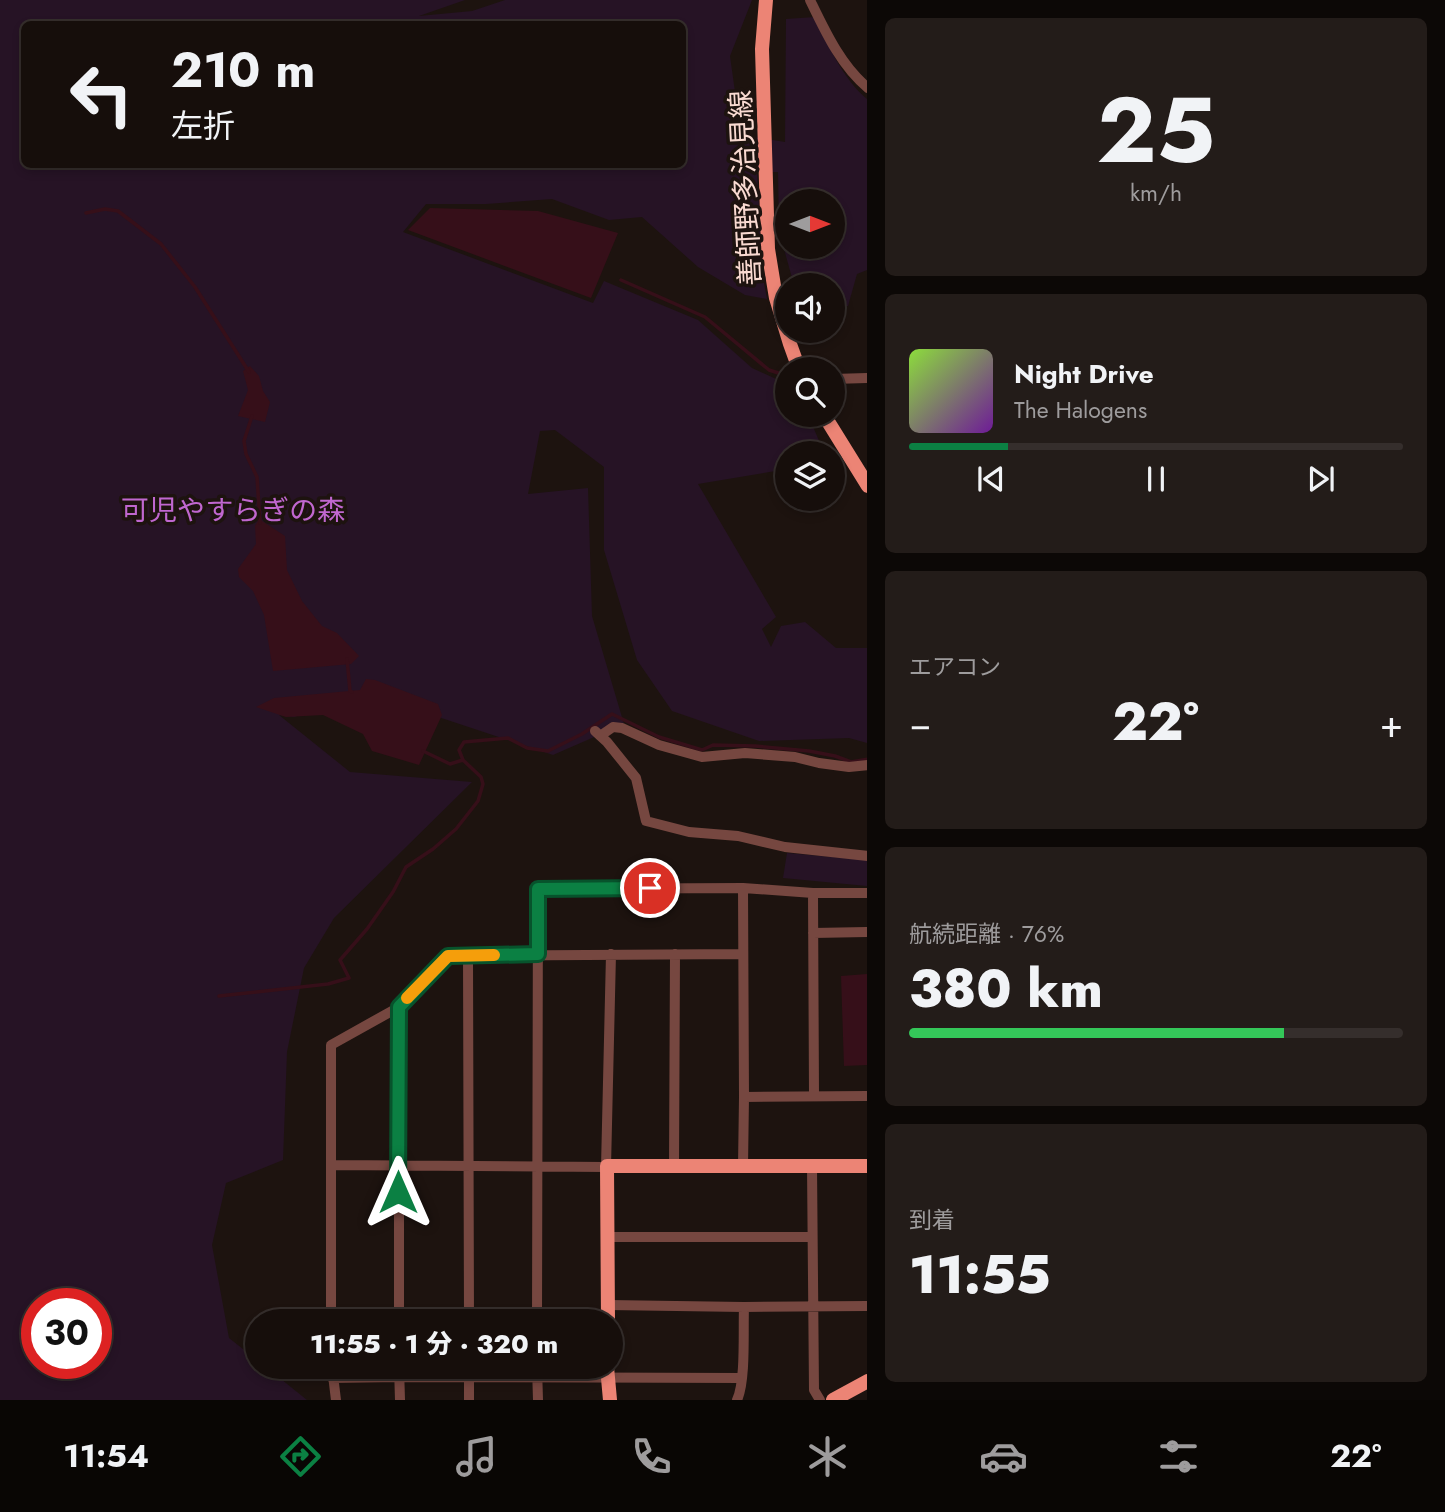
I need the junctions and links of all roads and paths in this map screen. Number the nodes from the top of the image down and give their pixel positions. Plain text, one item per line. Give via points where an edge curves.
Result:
1 (766, 0) edge
2 (810, 0) edge
3 (867, 88) edge
4 (795, 357) edge
5 (867, 378) edge
6 (845, 379) edge
7 (831, 427) edge
8 (867, 486) edge
9 (867, 765) edge
10 (867, 856) edge
11 (743, 888) junction
12 (813, 893) junction
13 (867, 893) edge
14 (867, 932) edge
15 (813, 933) junction
16 (538, 954) junction
17 (611, 954) junction
18 (674, 954) junction
19 (743, 954) junction
20 (468, 955) junction
21 (399, 1007) junction
22 (814, 1095) junction
23 (867, 1096) edge
24 (744, 1097) junction
25 (331, 1166) junction
26 (398, 1166) junction
27 (468, 1166) junction
28 (743, 1166) junction
29 (812, 1166) junction
30 (867, 1166) edge
31 (538, 1167) junction
32 (606, 1167) junction
33 (674, 1167) junction
34 (608, 1237) junction
35 (812, 1237) junction
36 (608, 1305) junction
37 (813, 1306) junction
38 (867, 1306) edge
39 (744, 1307) junction
40 (331, 1309) edge
41 (399, 1309) edge
42 (469, 1309) edge
43 (537, 1309) edge
44 (608, 1309) edge
45 (623, 1373) edge
46 (742, 1378) junction
47 (333, 1379) edge
48 (399, 1379) edge
49 (469, 1379) edge
50 (536, 1379) edge
51 (608, 1379) edge
52 (867, 1381) edge
53 (336, 1400) edge
54 (400, 1400) edge
55 (469, 1400) edge
56 (538, 1400) edge
57 (610, 1400) edge
58 (737, 1400) edge
59 (820, 1400) edge
60 (833, 1400) edge

1 - 4 street, 善師野多治見線 via 762,48 768,249 776,298
2 - 3 street via 837,50
5 - 6 street
7 - 8 street
9 - 10 street via 849,767 745,753 702,757 622,728 597,734 636,778 646,821 689,832
11 - 12 street
11 - 16 street via 538,889
11 - 19 street
12 - 13 street
12 - 15 street
14 - 15 street
15 - 22 street
16 - 17 street
16 - 20 street
16 - 31 street
17 - 18 street
17 - 32 street
18 - 19 street
18 - 33 street
19 - 24 street
20 - 21 street via 448,956
20 - 27 street
21 - 25 street via 331,1045
21 - 26 street
22 - 23 street
22 - 24 street
24 - 28 street
25 - 26 street
25 - 40 street
26 - 27 street
26 - 41 street
27 - 31 street
27 - 42 street
28 - 29 street
28 - 33 street
29 - 30 street
29 - 35 street
31 - 32 street
31 - 43 street
32 - 33 street
32 - 34 street
34 - 35 street
34 - 36 street
35 - 37 street
36 - 39 street
36 - 44 street
37 - 38 street
37 - 39 street
37 - 59 street via 814,1390
39 - 46 street
45 - 46 street
46 - 58 street
47 - 53 street
48 - 54 street
49 - 55 street
50 - 56 street
51 - 57 street
52 - 60 street

